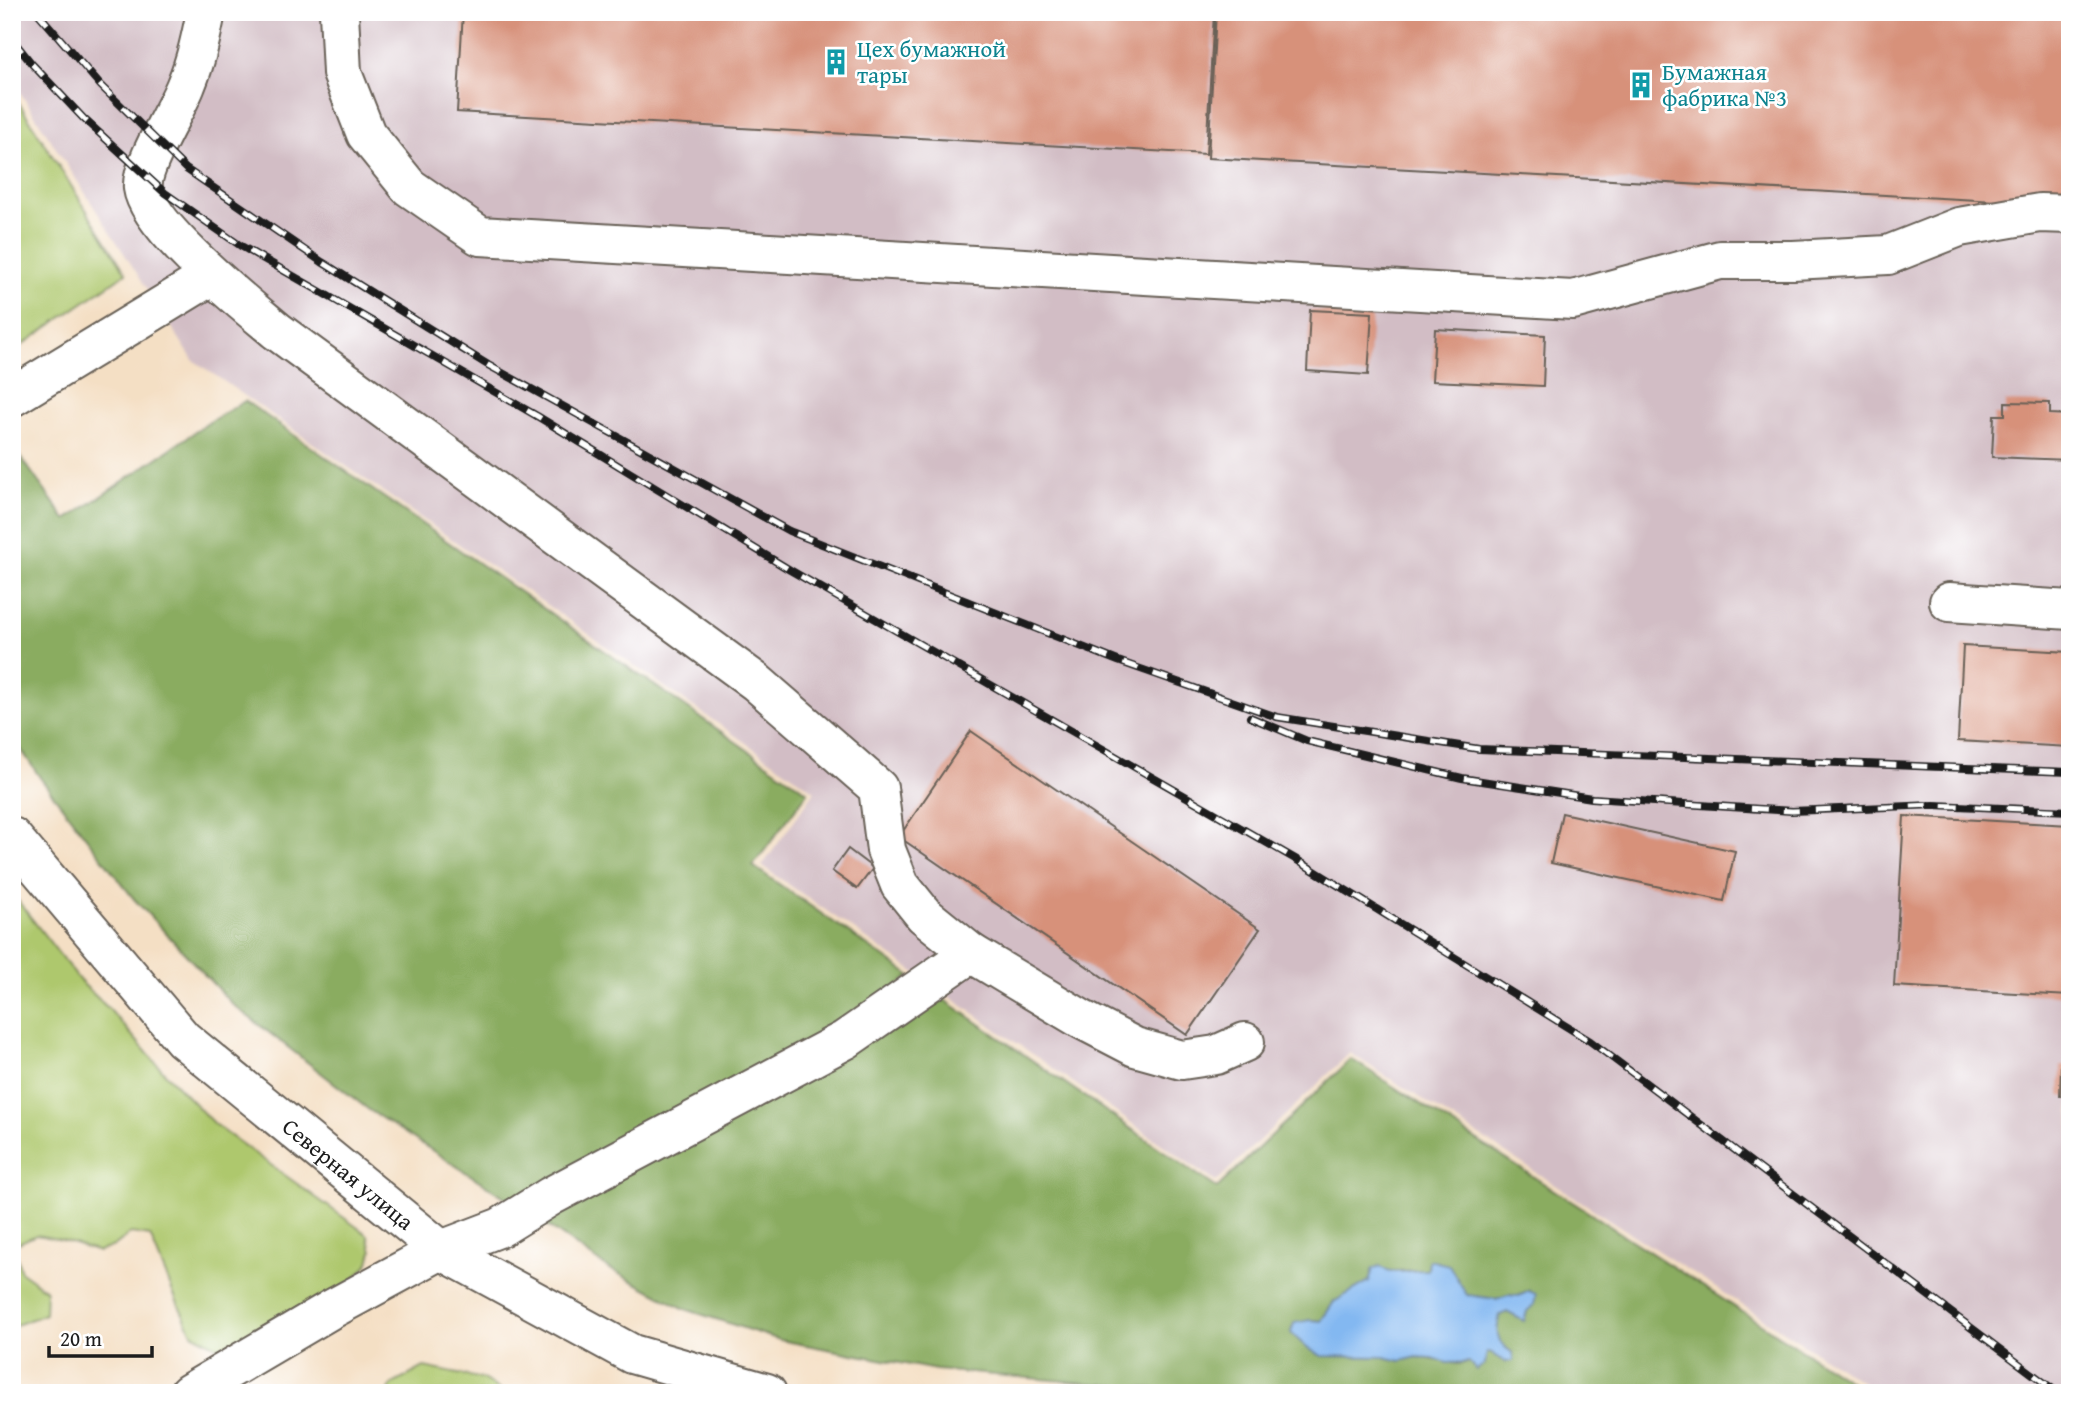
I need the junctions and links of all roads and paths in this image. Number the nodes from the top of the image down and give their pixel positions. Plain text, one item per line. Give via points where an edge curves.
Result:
1 (206, 12) edge
2 (339, 12) edge
3 (2070, 214) edge
4 (211, 276) junction
5 (12, 397) edge
6 (1949, 602) dead end
7 (2070, 610) edge
8 (12, 837) edge
9 (971, 953) junction
10 (1245, 1042) dead end
11 (441, 1251) junction
12 (188, 1393) edge
13 (767, 1393) edge

1 - 4 street via 187,84 142,186 148,206
2 - 3 street via 342,73 366,134 409,187 480,236 1573,300 1720,260 1888,255 1959,227 2040,213
4 - 5 street
4 - 9 street via 277,331 756,682 878,788 886,850 900,885 924,915
6 - 7 street
8 - 11 street, Северная улица via 183,1038
9 - 10 street via 1135,1047 1182,1060 1216,1055
9 - 11 street via 845,1040 501,1227
11 - 12 street
11 - 13 street, Северная улица via 632,1354

